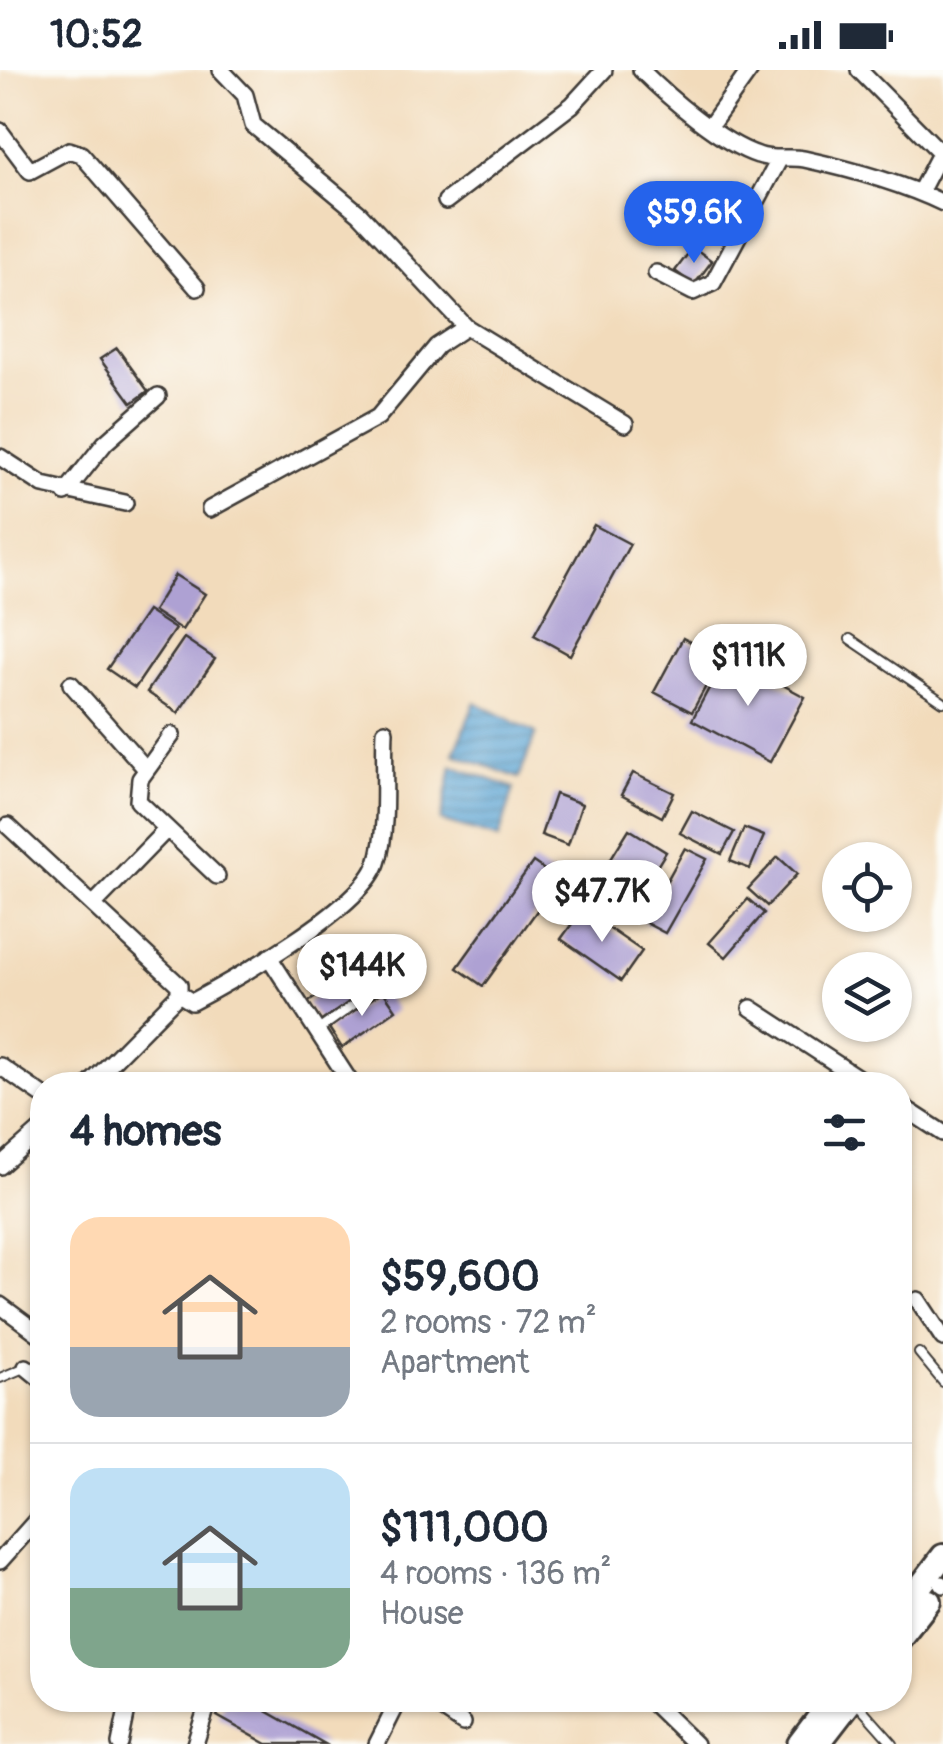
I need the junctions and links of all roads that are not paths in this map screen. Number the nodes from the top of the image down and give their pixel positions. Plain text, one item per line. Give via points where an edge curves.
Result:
1 (221, 70) edge
2 (604, 70) edge
3 (641, 70) edge
4 (750, 70) edge
5 (860, 70) edge
6 (710, 126) junction
7 (0, 131) edge
8 (942, 150) edge
9 (779, 160) junction
10 (920, 192) junction
11 (446, 202) dead end
12 (943, 204) edge
13 (656, 273) dead end
14 (198, 288) dead end
15 (466, 326) junction
16 (158, 396) dead end
17 (625, 424) dead end
18 (0, 458) edge
19 (65, 493) junction
20 (125, 504) dead end
21 (210, 509) dead end
22 (850, 639) dead end
23 (71, 684) dead end
24 (943, 702) edge
25 (384, 731) dead end
26 (172, 735) dead end
27 (146, 769) junction
28 (8, 826) dead end
29 (166, 830) junction
30 (217, 876) dead end
31 (93, 906) junction
32 (270, 957) junction
33 (179, 994) junction
34 (363, 998) dead end
35 (752, 1008) dead end
36 (317, 1031) junction
37 (0, 1066) edge
38 (102, 1072) edge
39 (344, 1072) edge
40 (849, 1072) edge
41 (30, 1087) edge
42 (912, 1113) edge
43 (943, 1134) edge
44 (30, 1140) edge
45 (0, 1166) edge
46 (918, 1300) dead end
47 (0, 1305) edge
48 (30, 1327) edge
49 (943, 1338) edge
50 (919, 1353) dead end
51 (26, 1367) joint
52 (30, 1370) edge
53 (0, 1378) edge
54 (943, 1382) edge
55 (30, 1527) edge
56 (943, 1556) edge
57 (0, 1560) edge
58 (943, 1584) edge
59 (912, 1597) edge
60 (912, 1623) edge
61 (127, 1712) edge
62 (205, 1712) edge
63 (392, 1712) edge
64 (446, 1712) edge
65 (662, 1712) edge
66 (823, 1712) edge
67 (843, 1712) edge
68 (864, 1712) edge
69 (463, 1724) dead end
70 (120, 1744) edge
71 (195, 1744) edge
72 (377, 1744) edge
73 (694, 1744) edge
74 (799, 1744) edge
75 (818, 1744) edge
76 (893, 1744) edge

1 - 15 street via 245,95 254,124 360,214
2 - 11 street via 572,105
3 - 6 street
4 - 6 street
5 - 8 street
6 - 9 street via 746,150
7 - 14 street via 30,171 69,150 81,154
8 - 10 street
9 - 10 street via 802,159
9 - 13 street via 713,283 693,292
10 - 12 street
15 - 17 street
15 - 21 street via 437,346 378,417
16 - 19 street via 105,443
18 - 19 street
19 - 20 street
22 - 24 lane
23 - 27 street
25 - 32 street via 376,868 344,902
26 - 27 street
27 - 29 street via 138,801
28 - 31 street
29 - 30 street
29 - 31 street
31 - 33 street via 179,985
32 - 33 street via 192,1002
32 - 36 street
33 - 38 street
34 - 36 lane
35 - 40 street
36 - 39 street
37 - 41 street
42 - 43 street
44 - 45 street
46 - 49 street
47 - 48 street
50 - 54 lane
51 - 52 street
51 - 53 lane
55 - 57 street
56 - 59 main road
58 - 60 main road
61 - 70 street
62 - 71 street
63 - 72 street
64 - 69 street
65 - 73 street
66 - 74 main road
67 - 75 main road
68 - 76 lane

